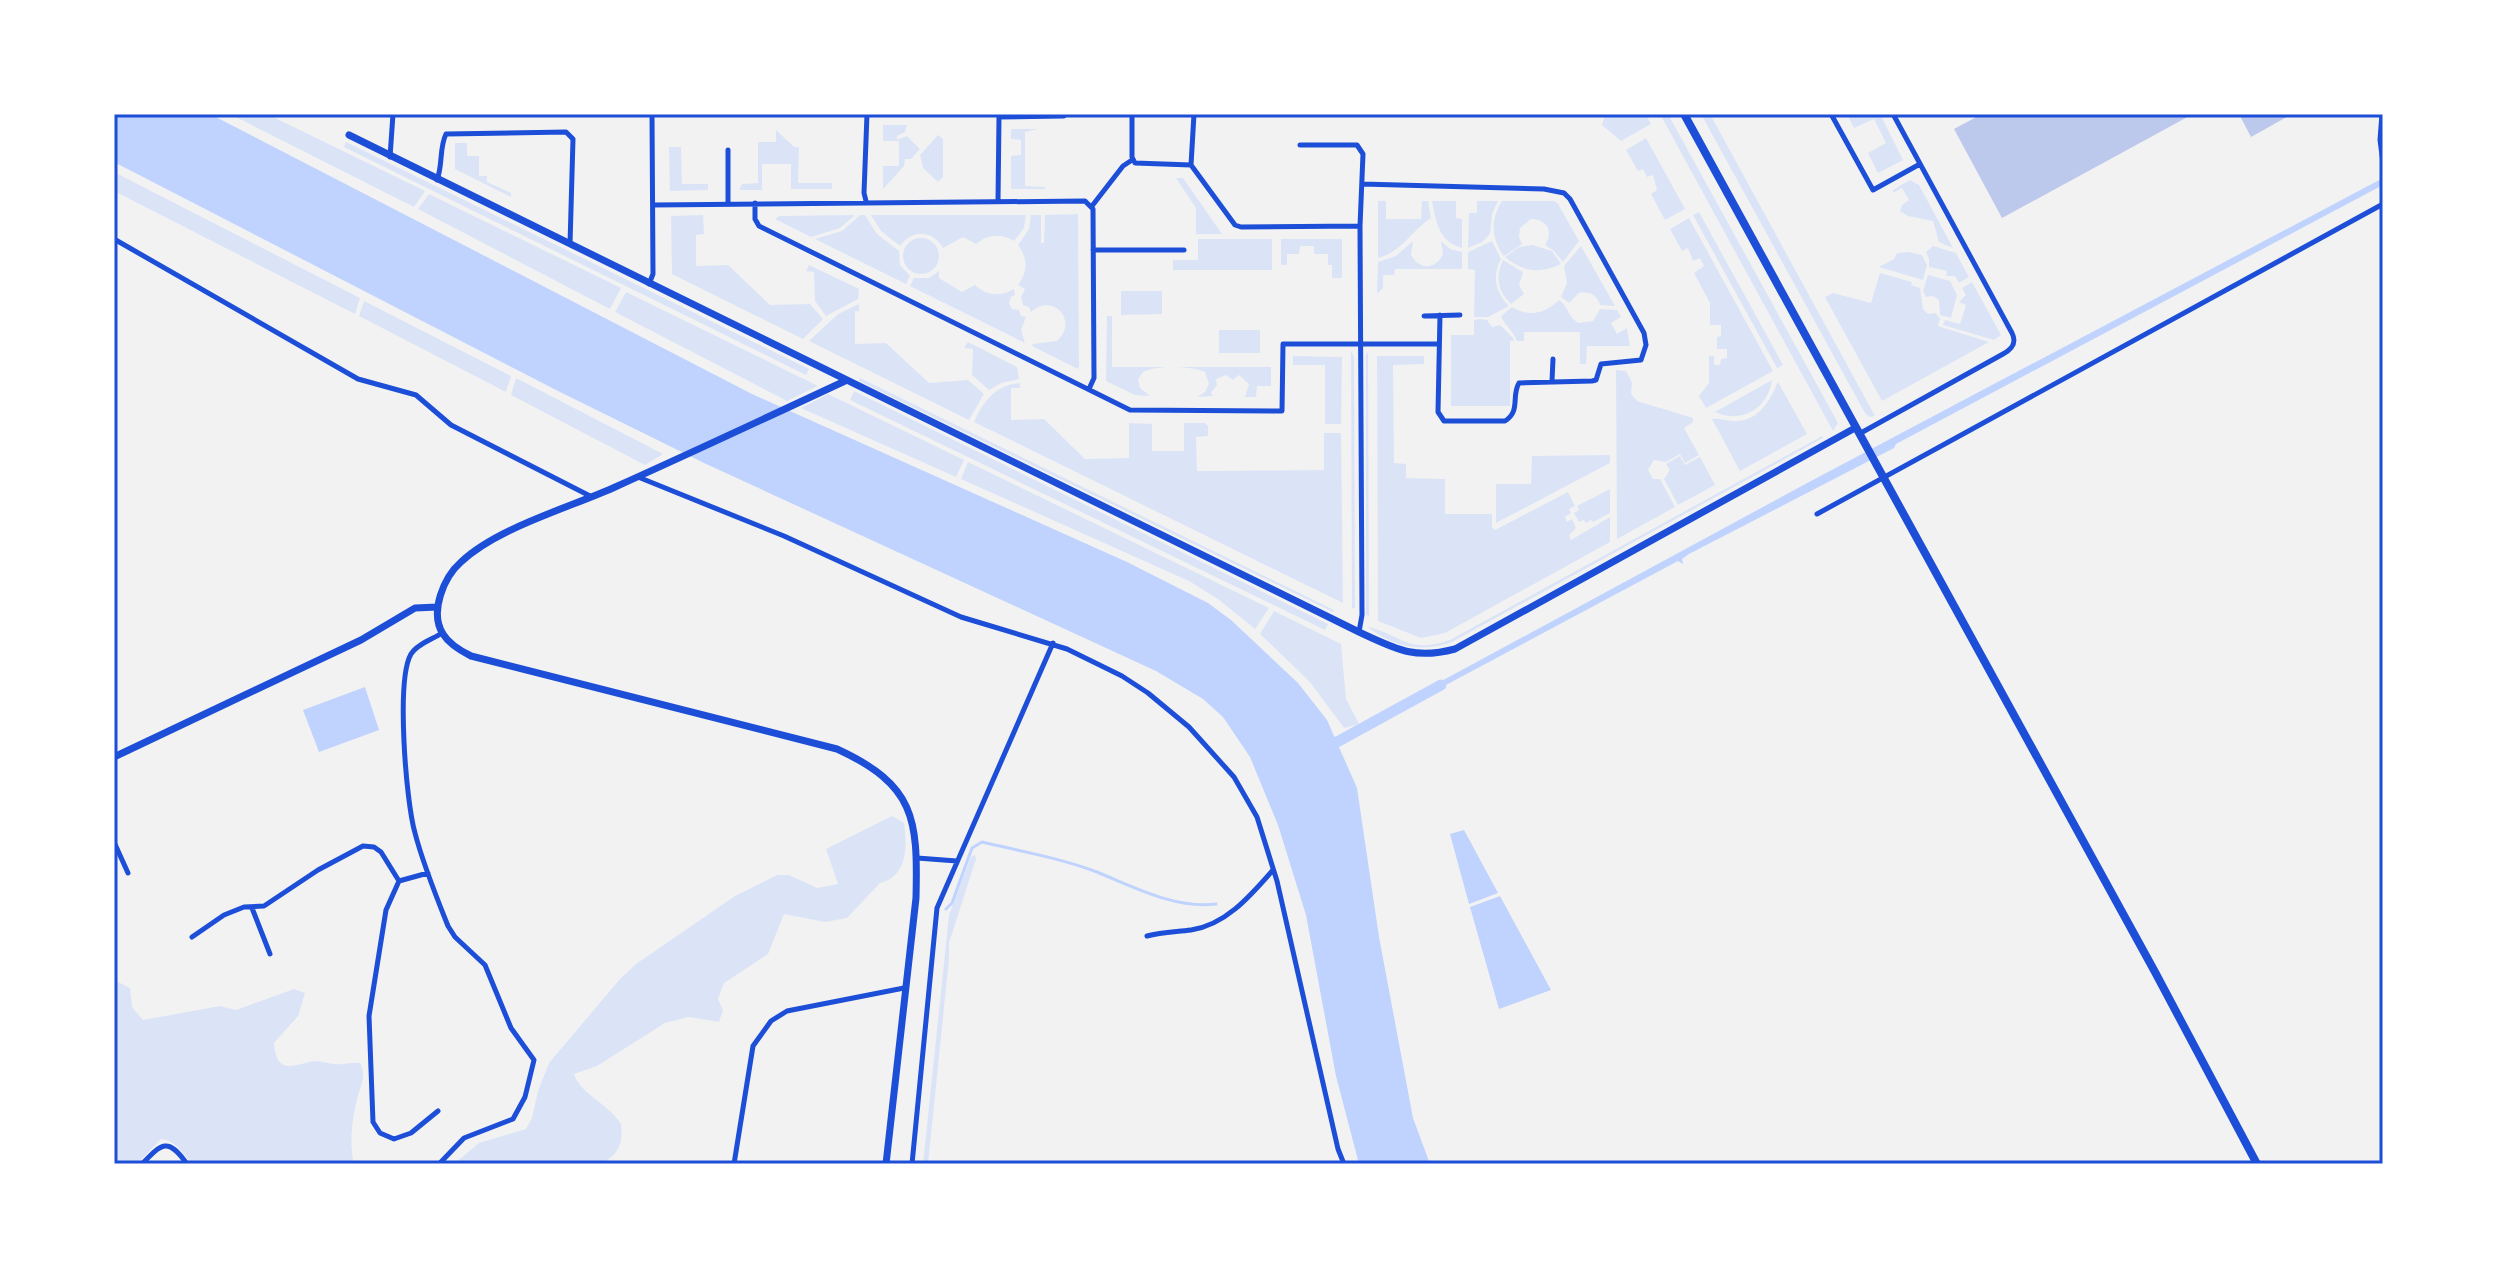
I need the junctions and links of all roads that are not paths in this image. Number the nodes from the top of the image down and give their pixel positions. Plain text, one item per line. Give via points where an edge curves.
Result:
1 (393, 114) edge
2 (652, 114) edge
3 (900, 114) edge
4 (1132, 114) edge
5 (1194, 114) edge
6 (1684, 114) edge
7 (1831, 114) edge
8 (1893, 114) edge
9 (2382, 114) edge
10 (998, 115) edge
11 (1064, 116) dead end
12 (349, 135) dead end
13 (1300, 145) dead end
14 (728, 150) dead end
15 (390, 157) junction
16 (1132, 160) junction
17 (2383, 163) edge
18 (1920, 164) junction
19 (1191, 165) junction
20 (437, 180) junction
21 (1362, 184) junction
22 (866, 201) junction
23 (998, 201) junction
24 (728, 203) junction
25 (755, 203) junction
26 (2383, 204) edge
27 (653, 205) junction
28 (1092, 206) junction
29 (1360, 226) junction
30 (114, 239) edge
31 (569, 245) junction
32 (1093, 250) junction
33 (1184, 250) dead end
34 (649, 284) junction
35 (1440, 315) junction
36 (1460, 315) dead end
37 (1424, 316) dead end
38 (1360, 344) junction
39 (1439, 344) junction
40 (1553, 359) dead end
41 (845, 381) junction
42 (1552, 381) junction
43 (1089, 389) junction
44 (1857, 431) junction
45 (638, 476) junction
46 (1885, 478) junction
47 (592, 497) junction
48 (1817, 514) dead end
49 (438, 607) junction
50 (1359, 632) junction
51 (442, 633) junction
52 (1053, 643) junction
53 (114, 757) edge
54 (114, 842) edge
55 (917, 858) junction
56 (957, 861) junction
57 (1273, 869) junction
58 (128, 873) dead end
59 (428, 873) junction
60 (399, 881) junction
61 (252, 908) junction
62 (1147, 936) dead end
63 (192, 937) dead end
64 (270, 954) dead end
65 (904, 988) junction
66 (438, 1111) dead end
67 (142, 1164) edge
68 (187, 1164) edge
69 (439, 1164) edge
70 (734, 1164) edge
71 (886, 1164) edge
72 (912, 1164) edge
73 (1344, 1164) edge
74 (2257, 1164) edge

1 - 15 street
2 - 27 street
3 - 22 street via 867,114
4 - 16 street
5 - 19 street
6 - 44 main road
7 - 18 street via 1873,190
8 - 18 street
9 - 17 street
10 - 11 street
10 - 23 street
12 - 15 street
13 - 21 street via 1357,145 1363,154
14 - 24 street
15 - 20 street
16 - 19 street via 1139,165
16 - 28 street
18 - 44 street via 2014,342 2003,354
19 - 29 street via 1241,227
20 - 31 street
20 - 31 street via 443,138 452,132 566,132 573,139
21 - 29 street
21 - 42 street via 1544,189 1570,199 1646,345 1641,360 1601,364 1596,380
22 - 23 street
22 - 25 street
23 - 28 street via 1085,201
24 - 25 street
24 - 27 street
25 - 43 street via 759,226
26 - 46 street
27 - 34 street
28 - 32 street
29 - 38 street
30 - 47 street via 358,379 416,395 451,425
31 - 34 street
32 - 33 street
32 - 43 street via 1094,378
34 - 41 street
35 - 36 street
35 - 37 street
35 - 39 street
38 - 39 street
38 - 43 street via 1283,344 1282,411 1130,410
38 - 50 street
39 - 42 street via 1438,412 1444,421 1505,421 1515,411 1519,383
40 - 42 street
41 - 45 street
41 - 50 street
44 - 46 main road
44 - 50 street via 1455,649 1419,656
45 - 47 street
45 - 52 street via 961,617
46 - 48 street
46 - 74 main road
47 - 49 street via 470,554 447,579
49 - 51 street
49 - 53 street via 415,608 361,640
51 - 55 street via 471,656 837,749 865,762 889,779 905,802
51 - 59 street via 411,654 404,695 413,823
52 - 56 street
52 - 57 street via 1122,676 1189,727 1248,799
54 - 58 street
55 - 56 street
55 - 65 street
56 - 72 street via 937,908
57 - 62 street via 1238,907 1213,922
57 - 73 street
59 - 60 street
59 - 69 street via 448,926 485,965 511,1028 534,1060 513,1119 464,1138
60 - 61 street via 386,857 367,845 264,906
60 - 66 street via 386,910 369,1016 373,1122 380,1133 394,1139 411,1133
61 - 63 street via 224,915
61 - 64 street
65 - 70 street via 787,1011 771,1021 753,1046
65 - 71 street
67 - 68 street via 168,1145

